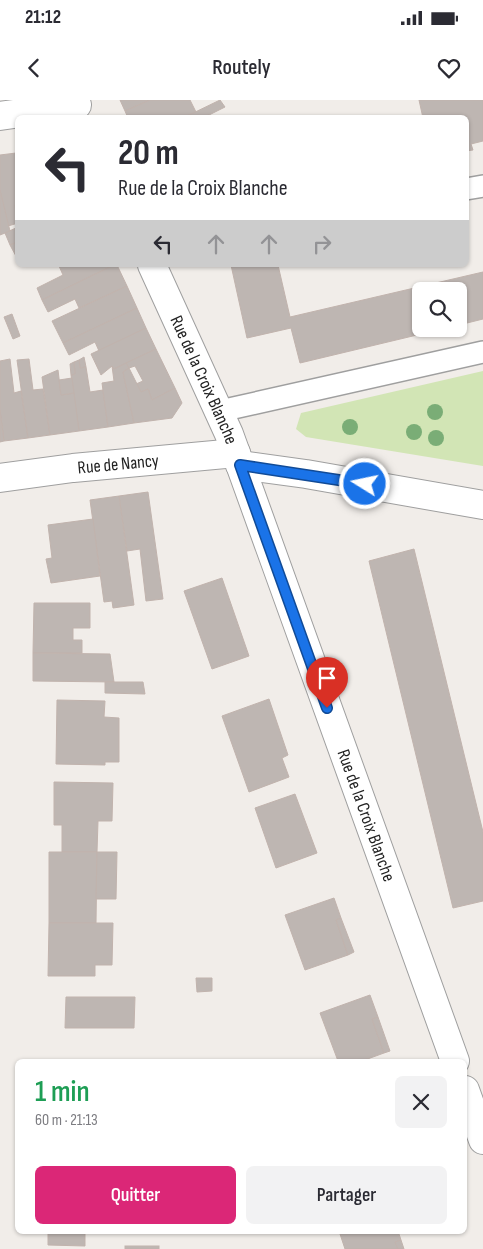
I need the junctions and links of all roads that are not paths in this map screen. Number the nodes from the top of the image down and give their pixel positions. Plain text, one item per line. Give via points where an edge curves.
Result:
1 (78, 107) edge
2 (0, 116) edge
3 (483, 186) edge
4 (469, 188) edge
5 (153, 267) edge
6 (483, 352) edge
7 (220, 411) junction
8 (238, 459) junction
9 (0, 478) edge
10 (483, 505) edge
11 (454, 1059) edge
12 (467, 1096) edge
13 (483, 1140) edge

1 - 2 street
3 - 4 lane
5 - 7 street, Rue de la Croix Blanche
6 - 7 lane
7 - 8 street, Rue de la Croix Blanche
8 - 9 street, Rue de Nancy via 73,468
8 - 10 street, Rue de Nancy
8 - 11 street, Rue de la Croix Blanche
12 - 13 street

